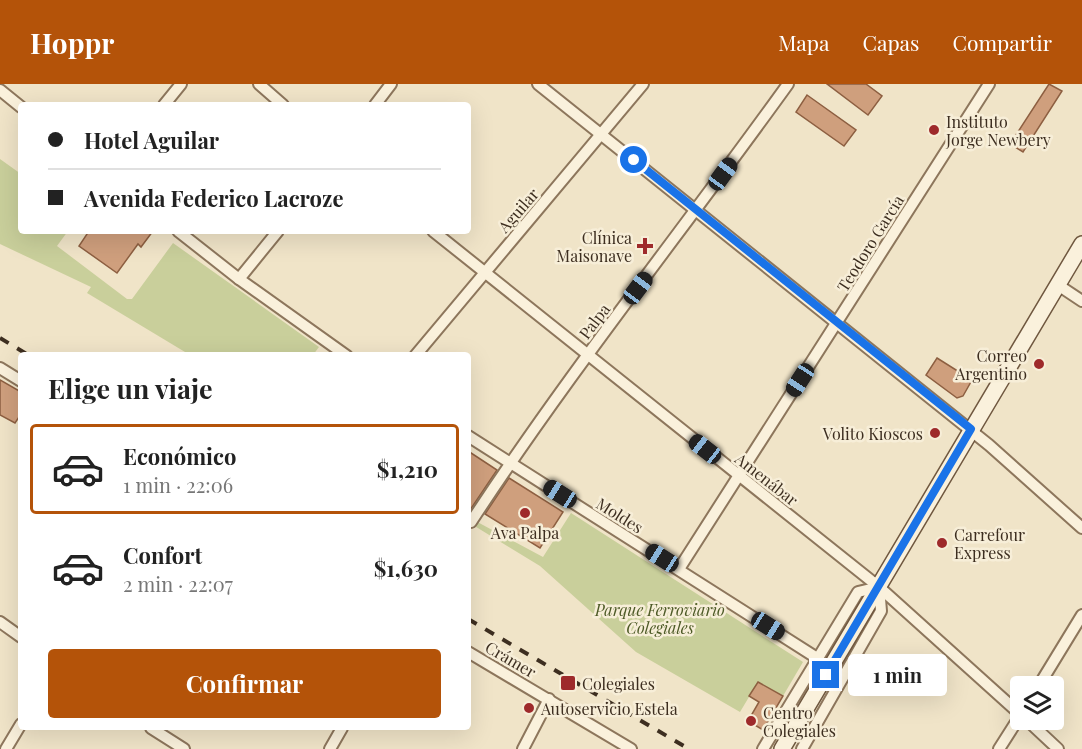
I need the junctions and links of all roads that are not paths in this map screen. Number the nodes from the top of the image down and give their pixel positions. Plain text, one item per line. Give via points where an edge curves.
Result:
1 (181, 84) edge
2 (259, 84) edge
3 (391, 84) edge
4 (538, 84) edge
5 (644, 84) edge
6 (788, 84) edge
7 (988, 84) edge
8 (0, 90) edge
9 (166, 102) edge
10 (280, 102) edge
11 (377, 102) edge
12 (18, 105) edge
13 (602, 135) junction
14 (697, 210) junction
15 (182, 234) edge
16 (276, 234) edge
17 (437, 234) edge
18 (1082, 244) edge
19 (483, 272) junction
20 (239, 279) junction
21 (1058, 285) junction
22 (1082, 301) edge
23 (837, 322) junction
24 (341, 352) edge
25 (418, 352) edge
26 (587, 355) junction
27 (0, 368) edge
28 (18, 379) edge
29 (971, 429) junction
30 (471, 438) edge
31 (509, 463) junction
32 (739, 476) junction
33 (471, 522) dead end
34 (1082, 528) edge
35 (679, 569) junction
36 (879, 587) junction
37 (1082, 615) edge
38 (0, 622) edge
39 (18, 635) edge
40 (471, 654) edge
41 (818, 658) junction
42 (1045, 676) edge
43 (549, 699) junction
44 (1010, 706) edge
45 (18, 729) edge
46 (154, 730) edge
47 (341, 730) edge
48 (1011, 730) edge
49 (1038, 730) edge
50 (6, 749) edge
51 (183, 749) edge
52 (330, 749) edge
53 (523, 749) edge
54 (632, 749) edge
55 (763, 749) edge
56 (782, 749) edge
57 (802, 749) edge
58 (999, 749) edge
59 (1058, 749) edge

1 - 9 street
2 - 10 street
3 - 11 street
4 - 13 street
5 - 13 street, Aguilar
6 - 14 street, Palpa
7 - 23 street, Teodoro García
8 - 12 street
13 - 14 street
13 - 19 street, Aguilar
14 - 23 street
14 - 26 street, Palpa
15 - 20 street
16 - 20 street
17 - 19 street, Amenábar
18 - 21 main road
19 - 25 street, Aguilar
19 - 26 street, Amenábar
20 - 24 street
21 - 22 street
21 - 29 main road
23 - 29 street
23 - 32 street, Teodoro García
26 - 31 street, Palpa
26 - 32 street, Amenábar
27 - 28 street
29 - 34 street
29 - 36 main road
30 - 31 street, Moldes
31 - 33 street, Palpa
31 - 35 street, Moldes
32 - 35 street, Teodoro García
32 - 36 street, Amenábar
35 - 41 street, Moldes
36 - 41 street via 858,592
36 - 44 street, Amenábar
36 - 56 main road
36 - 57 street via 881,611
37 - 42 street
38 - 39 street
40 - 43 street, Crámer
41 - 55 street
43 - 53 street
43 - 54 street, Crámer
45 - 50 street
46 - 51 street
47 - 52 street
48 - 58 street
49 - 59 street

